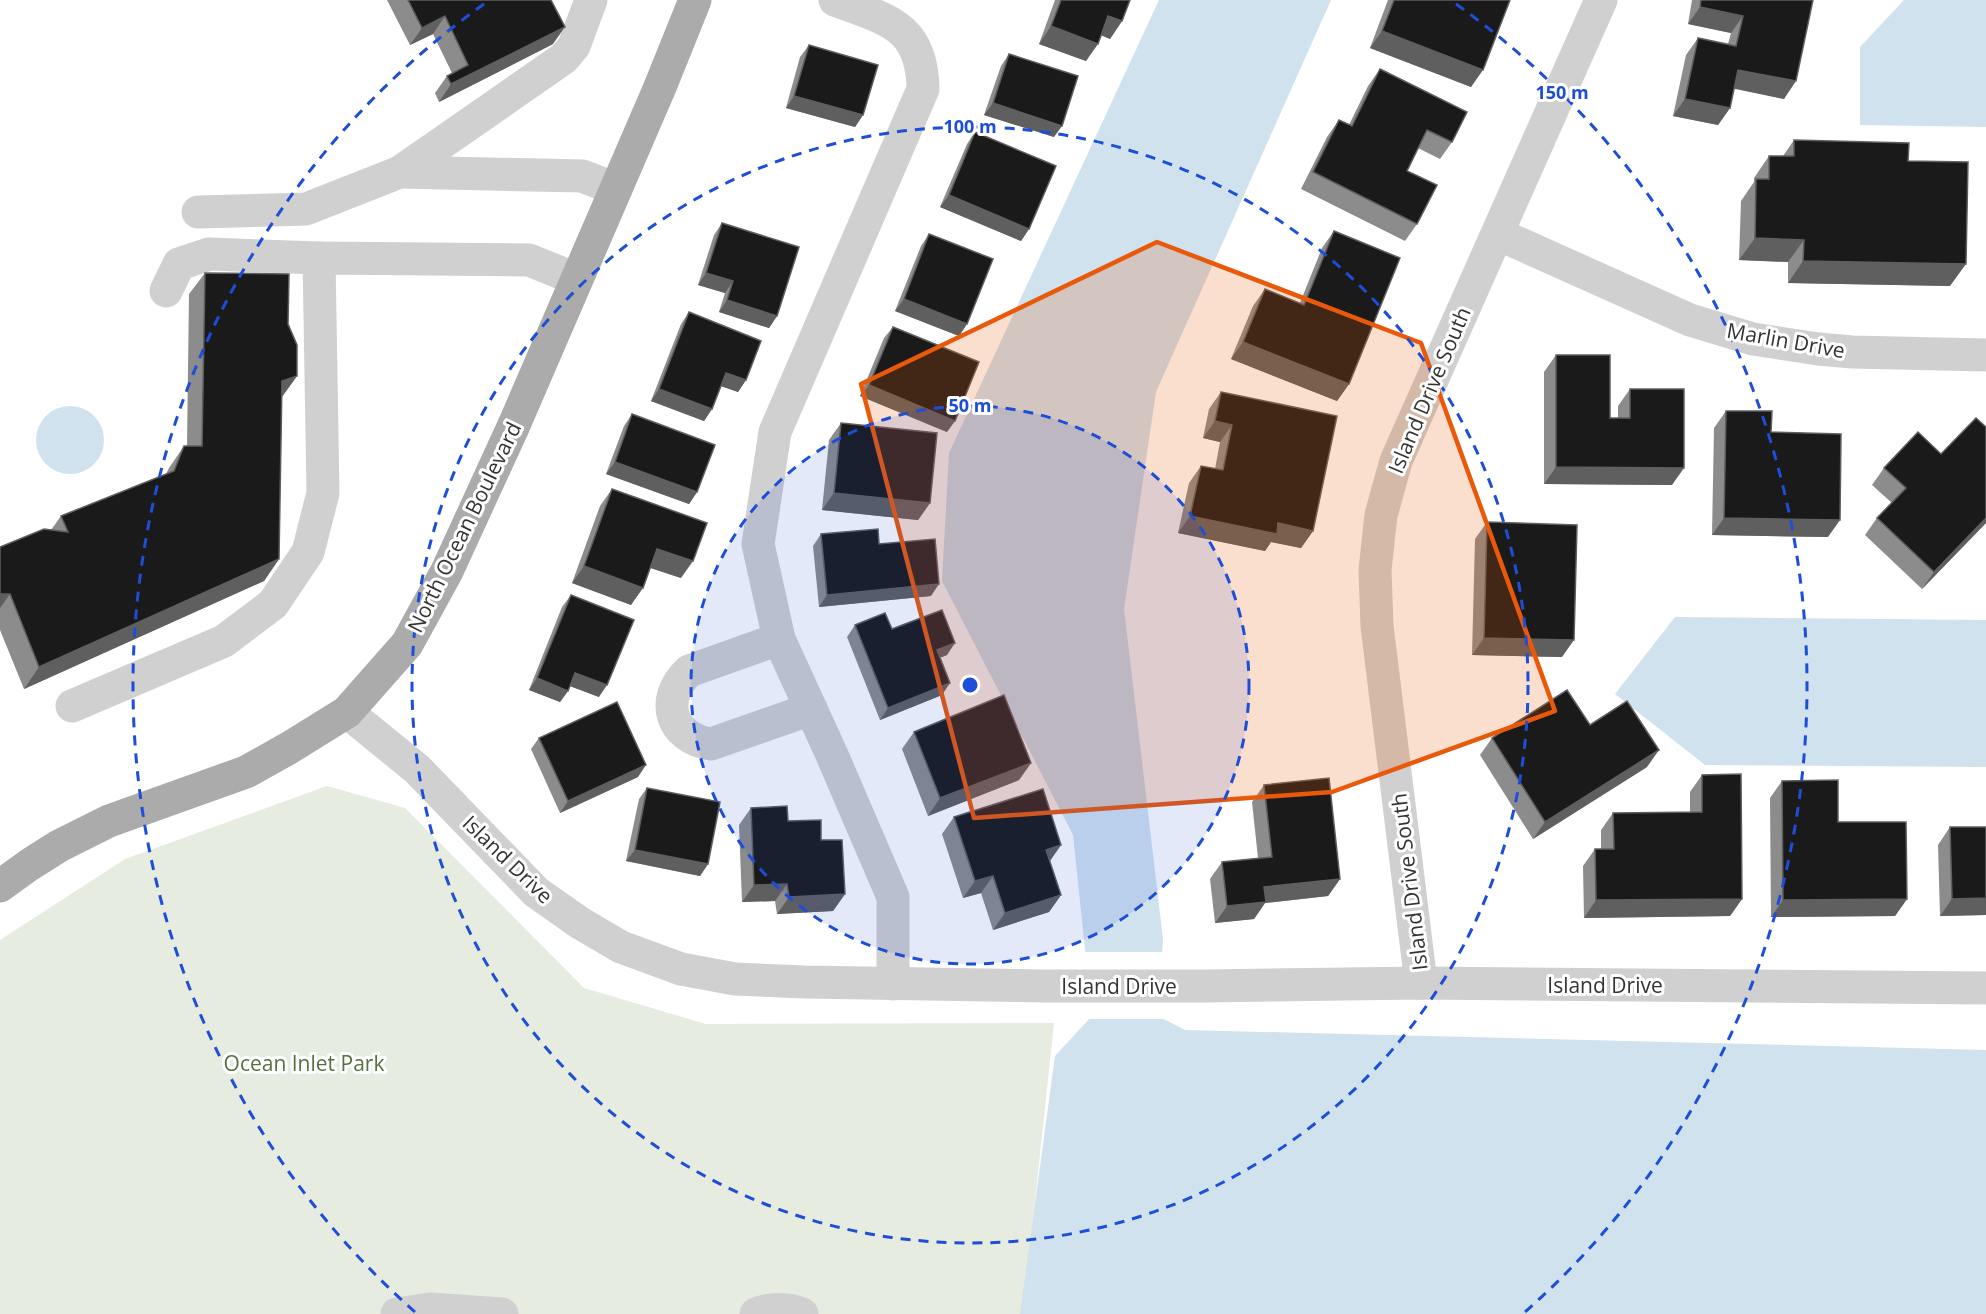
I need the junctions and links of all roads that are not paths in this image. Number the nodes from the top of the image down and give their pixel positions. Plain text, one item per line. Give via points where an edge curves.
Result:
1 (591, 0) edge
2 (695, 0) edge
3 (835, 0) edge
4 (1601, 0) edge
5 (400, 172) junction
6 (616, 189) junction
7 (198, 212) dead end
8 (1498, 234) junction
9 (319, 258) junction
10 (576, 279) junction
11 (165, 291) dead end
12 (1986, 355) edge
13 (779, 639) junction
14 (72, 706) dead end
15 (811, 709) junction
16 (347, 712) junction
17 (0, 886) edge
18 (1421, 983) junction
19 (893, 984) junction
20 (1986, 988) edge
21 (397, 1314) edge
22 (502, 1314) edge
23 (756, 1314) edge
24 (802, 1314) edge

1 - 5 street via 574,46 564,58
2 - 6 main road, North Ocean Boulevard
3 - 13 street via 884,19 902,31 915,47 923,68 923,89 775,432 758,544
4 - 8 street, Island Drive South
5 - 6 street via 582,176
5 - 7 street via 306,209
6 - 10 main road, North Ocean Boulevard
8 - 12 street, Marlin Drive via 1690,320 1753,339 1818,350
8 - 18 street, Island Drive South via 1396,461 1381,514 1375,570 1377,626
9 - 10 street via 529,260
9 - 11 street via 209,254 179,264
9 - 14 street via 323,493 308,552 273,604 224,641
10 - 16 main road, North Ocean Boulevard via 447,571 407,644
13 - 15 street
13 - 15 street via 689,671 680,680 671,703 678,727 698,743 711,744
15 - 19 street via 893,897
16 - 17 main road, North Ocean Boulevard via 246,772 109,821 69,841
16 - 19 street, Island Drive via 417,769 536,892 621,947 681,969 735,979
18 - 19 street, Island Drive
18 - 20 street, Island Drive
21 - 22 street via 430,1309
23 - 24 street via 780,1310

